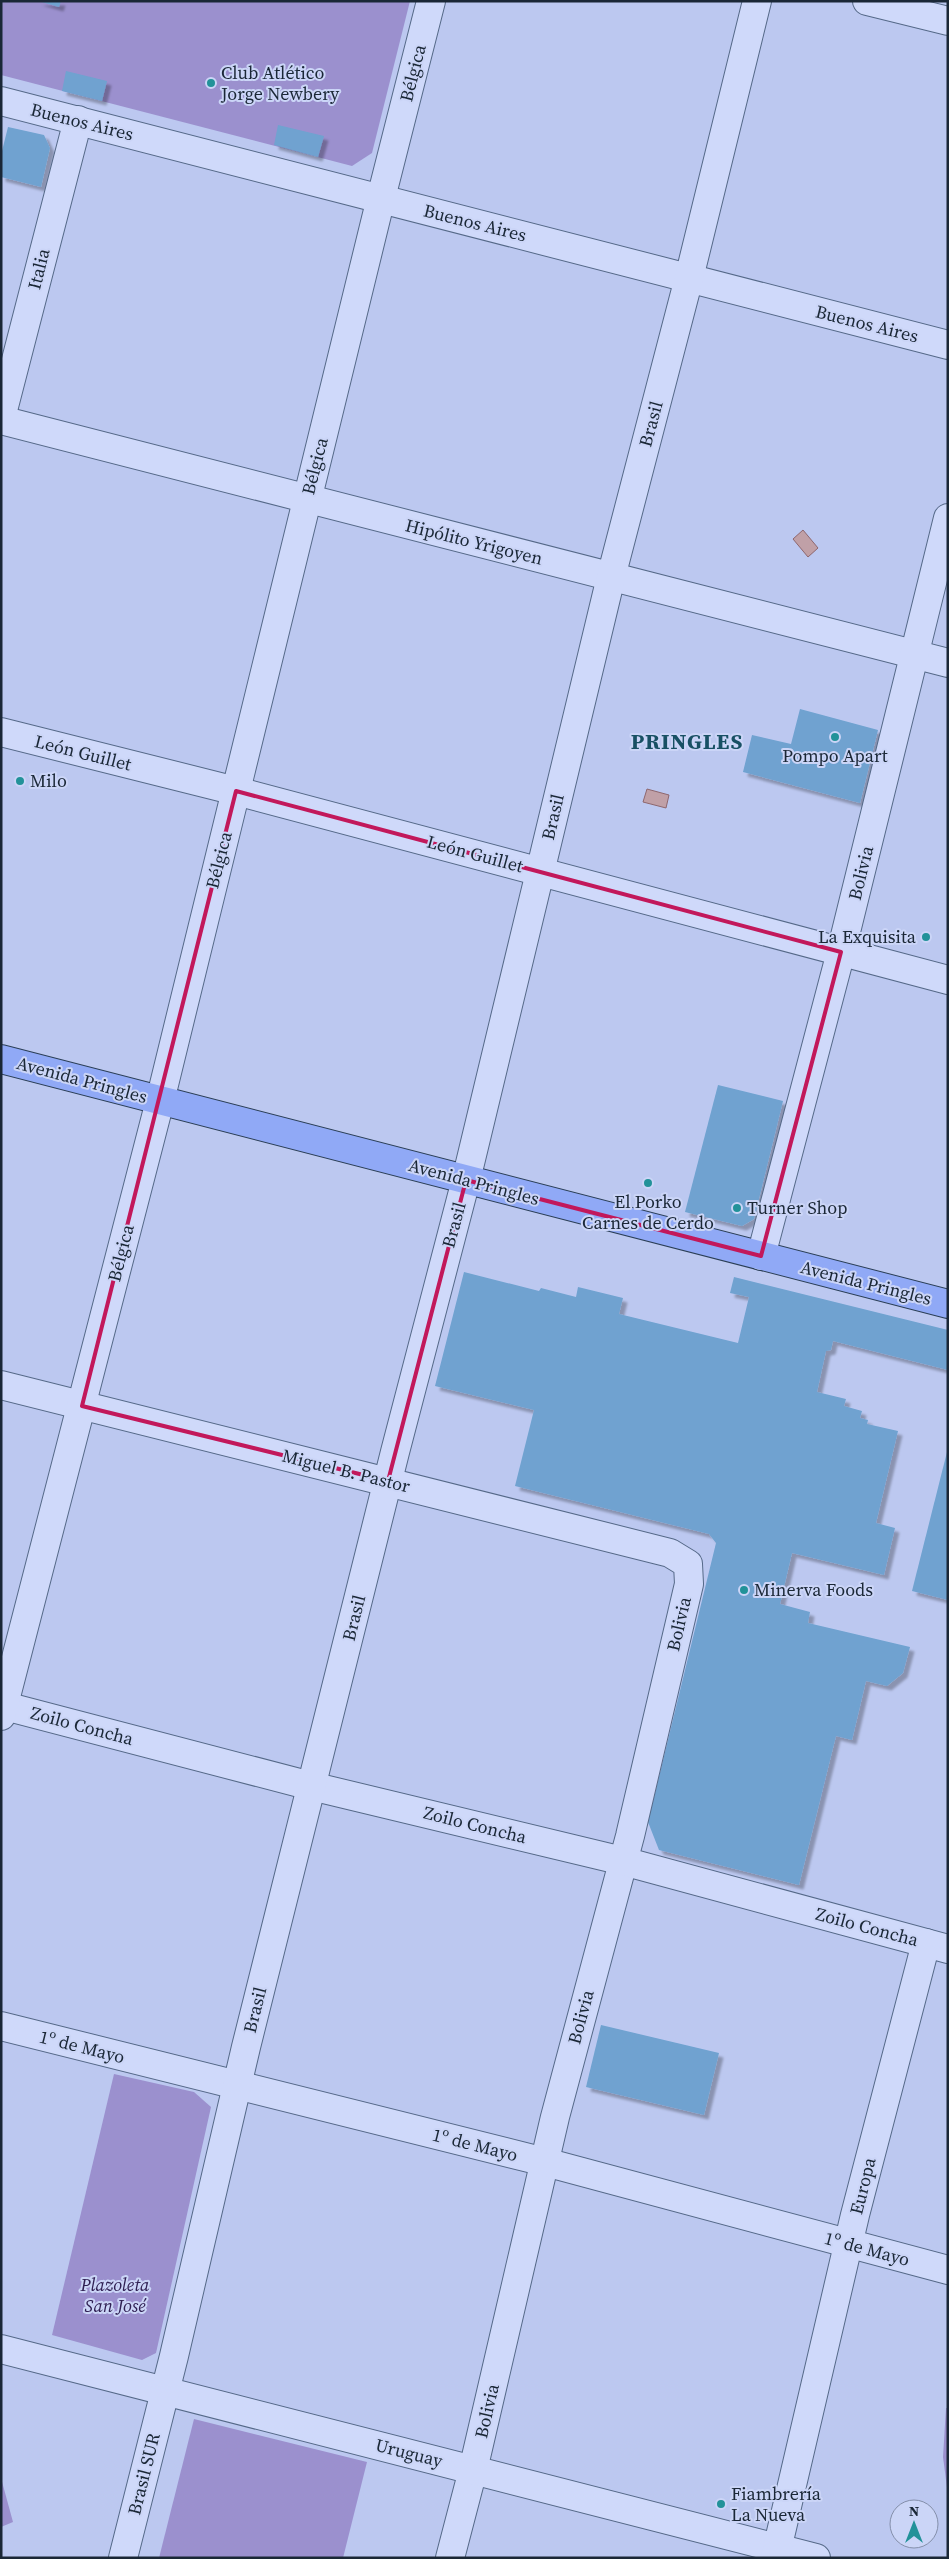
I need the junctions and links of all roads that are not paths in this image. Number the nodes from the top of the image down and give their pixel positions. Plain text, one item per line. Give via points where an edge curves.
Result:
1 (431, 1) edge
2 (757, 1) edge
3 (867, 1) edge
4 (948, 21) edge
5 (1, 101) edge
6 (78, 120) junction
7 (380, 198) junction
8 (689, 278) junction
9 (948, 345) edge
10 (1, 419) edge
11 (307, 499) junction
12 (948, 518) edge
13 (611, 577) junction
14 (915, 655) junction
15 (948, 663) edge
16 (1, 732) edge
17 (236, 791) junction
18 (540, 871) junction
19 (841, 952) junction
20 (948, 980) edge
21 (1, 1059) edge
22 (160, 1101) junction
23 (466, 1180) junction
24 (761, 1256) junction
25 (948, 1304) edge
26 (1, 1385) edge
27 (82, 1406) junction
28 (388, 1481) junction
29 (688, 1564) joint
30 (2, 1709) edge
31 (311, 1786) junction
32 (623, 1861) junction
33 (937, 1946) edge
34 (1, 2026) edge
35 (237, 2086) junction
36 (545, 2162) junction
37 (848, 2245) junction
38 (948, 2270) edge
39 (1, 2349) edge
40 (165, 2391) junction
41 (473, 2470) junction
42 (776, 2553) edge
43 (123, 2558) edge
44 (450, 2558) edge
45 (816, 2558) edge

1 - 7 street, Bélgica
2 - 8 street, Brasil
3 - 4 street
5 - 6 street, Buenos Aires
6 - 7 street, Buenos Aires
6 - 10 street, Italia
7 - 8 street, Buenos Aires
7 - 11 street, Bélgica
8 - 9 street, Buenos Aires
8 - 13 street, Brasil
10 - 11 street, Hipólito Yrigoyen
11 - 13 street, Hipólito Yrigoyen
11 - 17 street, Bélgica
12 - 14 street, Bolivia
13 - 14 street, Hipólito Yrigoyen
13 - 18 street, Brasil
14 - 15 street, Hipólito Yrigoyen
14 - 19 street, Bolivia
16 - 17 street, León Guillet
17 - 18 street, León Guillet
17 - 22 street, Bélgica
18 - 19 street, León Guillet
18 - 23 street, Brasil
19 - 20 street, León Guillet
19 - 24 street, Bolivia
21 - 22 main road, Avenida Pringles
22 - 23 main road, Avenida Pringles
22 - 27 street, Bélgica
23 - 24 main road, Avenida Pringles
23 - 28 street, Brasil
24 - 25 main road, Avenida Pringles
26 - 27 street, Miguel B. Pastor
27 - 28 street, Miguel B. Pastor
27 - 30 street, Bélgica
28 - 29 street, Miguel B. Pastor via 670,1554
28 - 31 street, Brasil
29 - 32 street, Bolivia via 689,1584
30 - 31 street, Zoilo Concha
31 - 32 street, Zoilo Concha
31 - 35 street, Brasil
32 - 33 street, Zoilo Concha
32 - 36 street, Bolivia
33 - 37 street, Europa
34 - 35 street, 1º de Mayo
35 - 36 street, 1º de Mayo
35 - 40 street, Brasil
36 - 37 street, 1º de Mayo
36 - 41 street, Bolivia
37 - 38 street, 1º de Mayo
37 - 42 street, Europa
39 - 40 street, Uruguay
40 - 41 street, Uruguay
40 - 43 street, Brasil SUR
41 - 42 street, Uruguay
41 - 44 street, Bolivia
42 - 45 street, Uruguay

